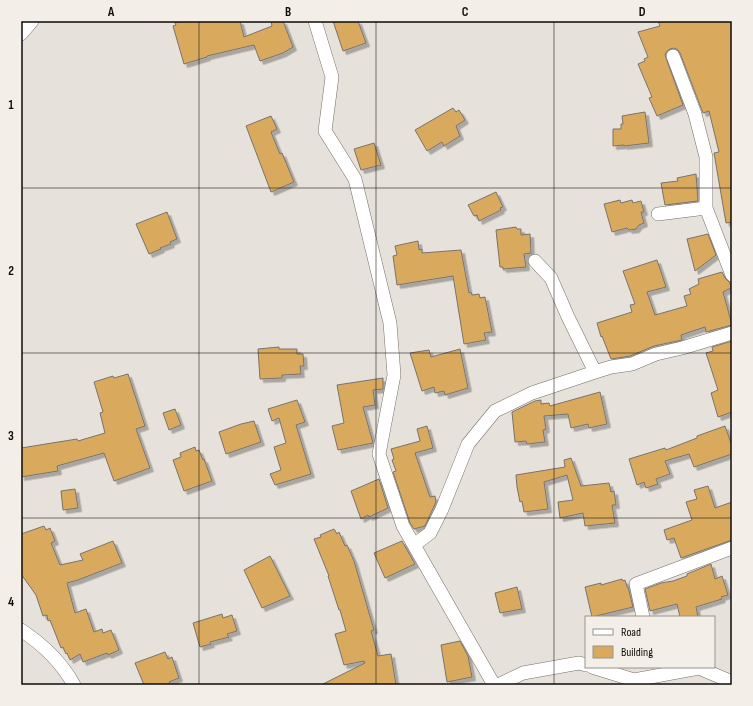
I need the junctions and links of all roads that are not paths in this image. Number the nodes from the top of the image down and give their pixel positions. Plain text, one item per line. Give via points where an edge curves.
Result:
1 (32, 21) edge
2 (315, 21) edge
3 (21, 34) edge
4 (674, 56) dead end
5 (706, 208) junction
6 (658, 214) dead end
7 (535, 261) dead end
8 (732, 275) edge
9 (732, 333) edge
10 (595, 372) junction
11 (414, 545) junction
12 (732, 548) edge
13 (643, 616) edge
14 (21, 630) edge
15 (585, 665) edge
16 (595, 668) edge
17 (655, 672) edge
18 (732, 682) edge
19 (74, 685) edge
20 (494, 685) edge
21 (498, 685) edge

1 - 3 street
2 - 11 street via 332,76 325,131 355,179 390,323 394,376 379,454 403,526
4 - 5 street via 695,114 706,157
5 - 6 street
5 - 8 street
7 - 10 street via 551,278
9 - 10 street via 656,354 632,364
10 - 11 street via 532,393 495,411 468,444 430,533
11 - 20 street
12 - 13 street via 636,584
14 - 19 street via 46,649
15 - 21 street via 579,663 523,673
16 - 17 street via 634,680
17 - 18 street via 699,668

